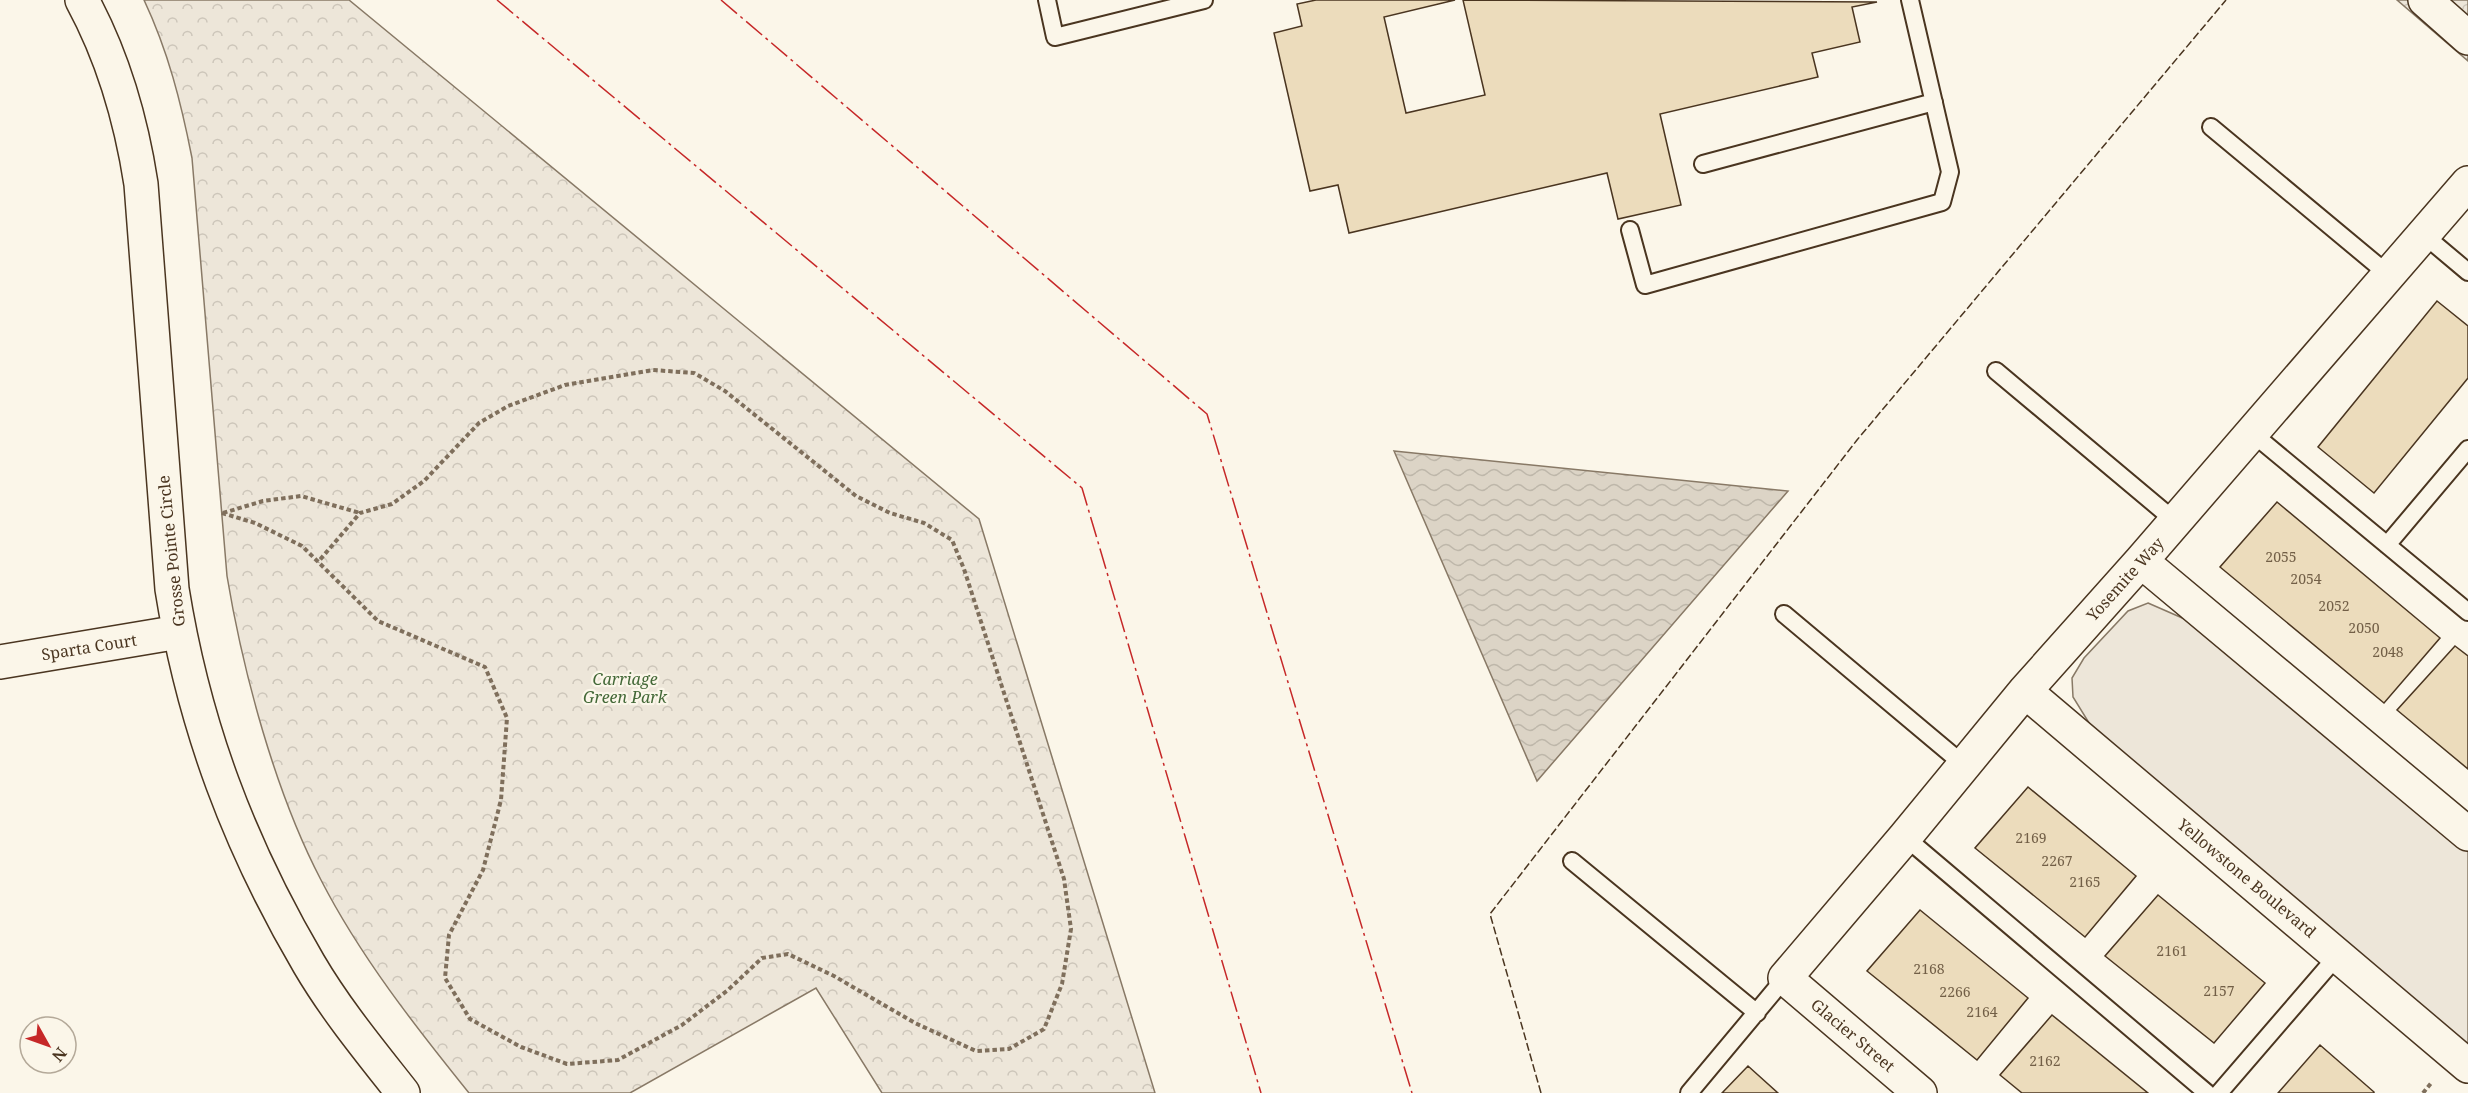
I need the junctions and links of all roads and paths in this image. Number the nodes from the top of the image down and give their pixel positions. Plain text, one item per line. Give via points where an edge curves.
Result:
1 (82, 0) edge
2 (1047, 0) edge
3 (1204, 0) edge
4 (1910, 0) edge
5 (2425, 0) edge
6 (2468, 38) edge
7 (1934, 102) junction
8 (2211, 127) dead end
9 (1703, 164) dead end
10 (2468, 183) edge
11 (1630, 230) dead end
12 (2424, 235) junction
13 (2468, 272) edge
14 (2389, 275) junction
15 (1996, 371) dead end
16 (2252, 433) junction
17 (2468, 449) edge
18 (360, 513) junction
19 (2175, 521) junction
20 (2387, 545) junction
21 (2141, 561) junction
22 (318, 562) junction
23 (2468, 612) edge
24 (1784, 614) dead end
25 (179, 632) junction
26 (0, 662) edge
27 (2025, 691) junction
28 (1964, 765) junction
29 (2468, 834) edge
30 (1905, 837) junction
31 (1572, 861) dead end
32 (2338, 955) junction
33 (1785, 978) junction
34 (1757, 1013) junction
35 (2468, 1066) edge
36 (403, 1093) edge
37 (1689, 1093) edge
38 (1920, 1093) edge
39 (2207, 1093) edge
40 (2219, 1093) edge

1 - 25 street, Grosse Pointe Circle via 116,74 132,130 139,174 172,589
2 - 3 lane via 1055,37
4 - 7 lane
5 - 6 street
7 - 9 lane
7 - 11 lane via 1950,172 1942,202 1645,285
8 - 14 lane
10 - 12 street, Yosemite Way
12 - 13 lane
12 - 14 street, Yosemite Way
14 - 16 street, Yosemite Way
15 - 19 lane
16 - 19 street, Yosemite Way
16 - 20 lane
17 - 20 lane
18 - 22 path
18 - 22 path via 301,496 263,501 222,513 255,523 302,546
18 - 22 path via 392,504 424,481 479,423 508,406 564,385 653,370 701,377 725,391 856,496 890,513 924,523 952,540 1064,879 1071,929 1062,984 1044,1029 1010,1049 976,1051 915,1023 788,954 762,958 682,1025 618,1060 567,1064 521,1047 470,1019 446,978 449,935 483,870 501,800 507,718 484,667 378,621
19 - 21 street, Yosemite Way
20 - 23 lane
21 - 27 street, Yosemite Way
21 - 29 street
24 - 28 lane
25 - 26 street, Sparta Court
25 - 36 street, Grosse Pointe Circle via 201,724 223,792 249,853 309,965
27 - 28 street, Yosemite Way
27 - 32 street, Yellowstone Boulevard
28 - 30 street, Yosemite Way
30 - 33 street, Yosemite Way
30 - 39 lane
31 - 34 lane
32 - 35 street, Yellowstone Boulevard
32 - 40 lane
33 - 34 lane
33 - 38 street, Glacier Street
34 - 37 lane

